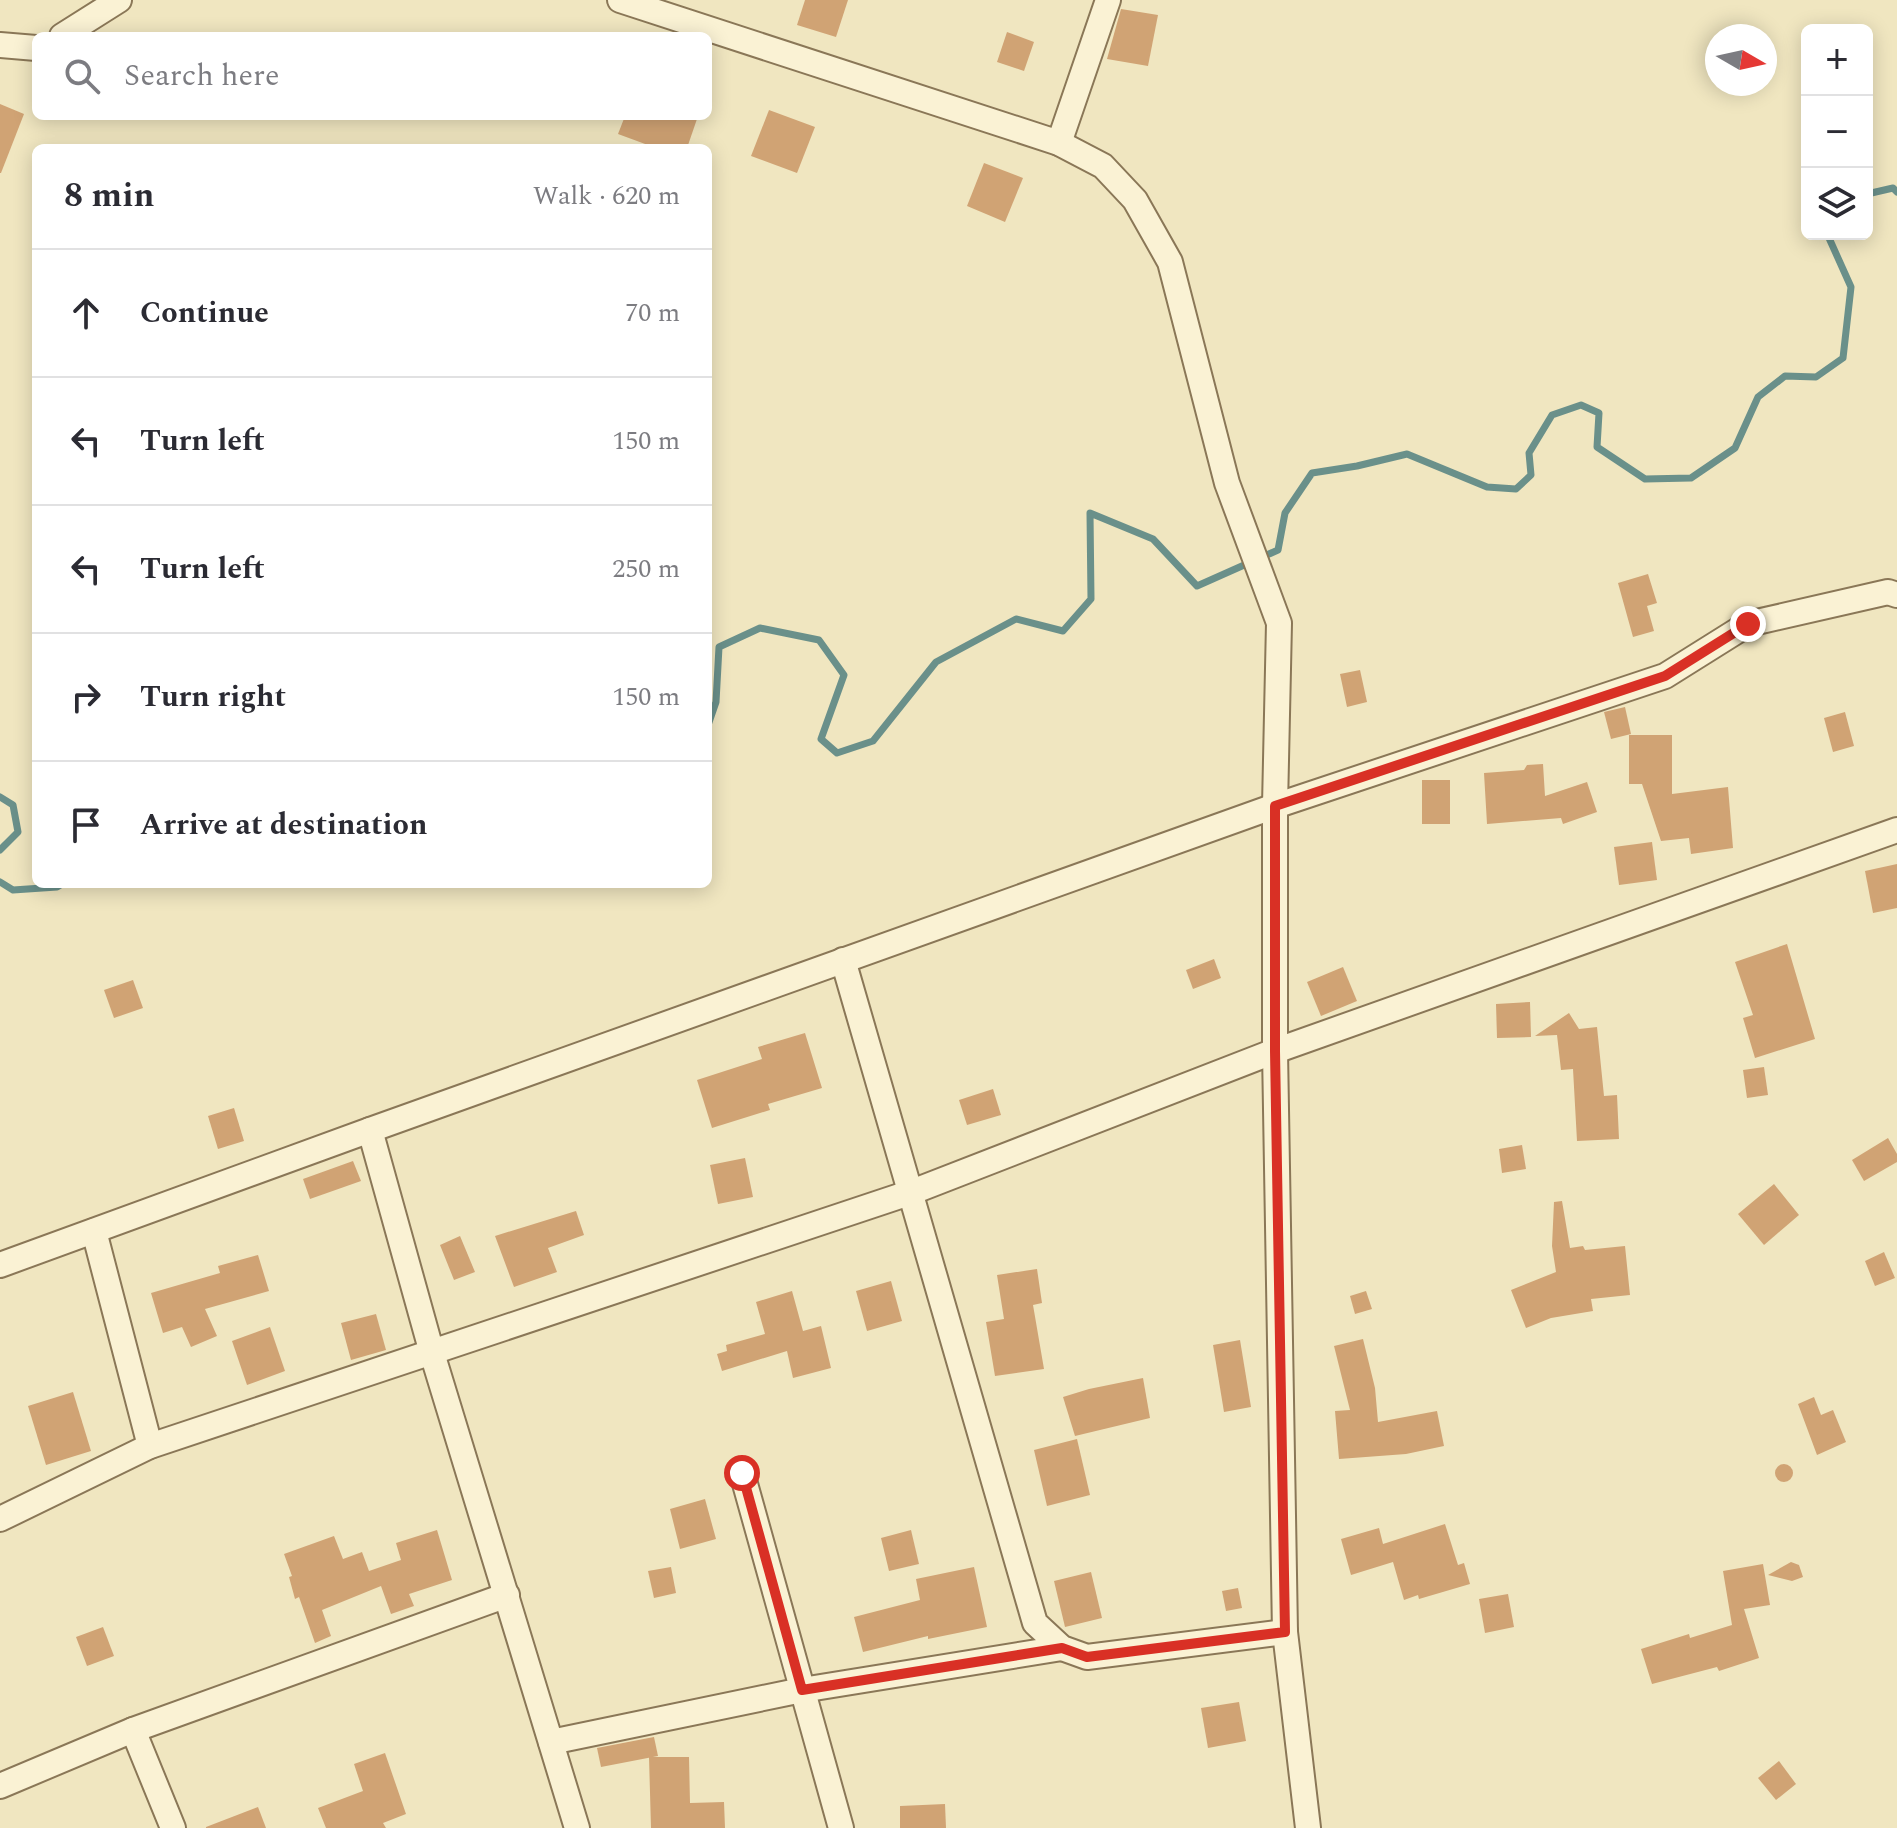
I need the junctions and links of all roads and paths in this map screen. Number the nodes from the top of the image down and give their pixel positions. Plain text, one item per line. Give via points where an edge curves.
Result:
1 (119, 0) edge
2 (620, 0) edge
3 (1108, 0) edge
4 (68, 32) edge
5 (0, 45) edge
6 (32, 48) edge
7 (1059, 143) junction
8 (1897, 595) edge
9 (1275, 806) junction
10 (1897, 830) edge
11 (843, 960) junction
12 (1275, 1051) junction
13 (370, 1130) junction
14 (912, 1192) junction
15 (94, 1231) junction
16 (0, 1265) edge
17 (432, 1353) junction
18 (150, 1446) junction
19 (742, 1473) dead end
20 (0, 1519) edge
21 (507, 1595) junction
22 (1285, 1632) junction
23 (1062, 1648) junction
24 (802, 1690) junction
25 (133, 1730) junction
26 (551, 1742) junction
27 (0, 1786) edge
28 (173, 1828) edge
29 (577, 1828) edge
30 (841, 1828) edge
31 (1308, 1828) edge

1 - 4 street
2 - 7 street
3 - 7 street
5 - 6 street
7 - 9 street via 1103,166 1135,200 1170,262 1227,483 1279,623
8 - 9 street via 1888,592 1748,624 1665,676
9 - 11 street
9 - 12 street
10 - 12 street
11 - 13 street
11 - 14 street
12 - 14 street
12 - 22 street
13 - 15 street
13 - 17 street
14 - 17 street
14 - 23 street via 1035,1623
15 - 16 street
15 - 18 street
17 - 18 street
17 - 21 street
18 - 20 street
19 - 24 street
21 - 25 street
21 - 26 street
22 - 23 street via 1087,1657
22 - 31 street
23 - 24 street
24 - 26 street
24 - 30 street
25 - 27 street
25 - 28 street
26 - 29 street

